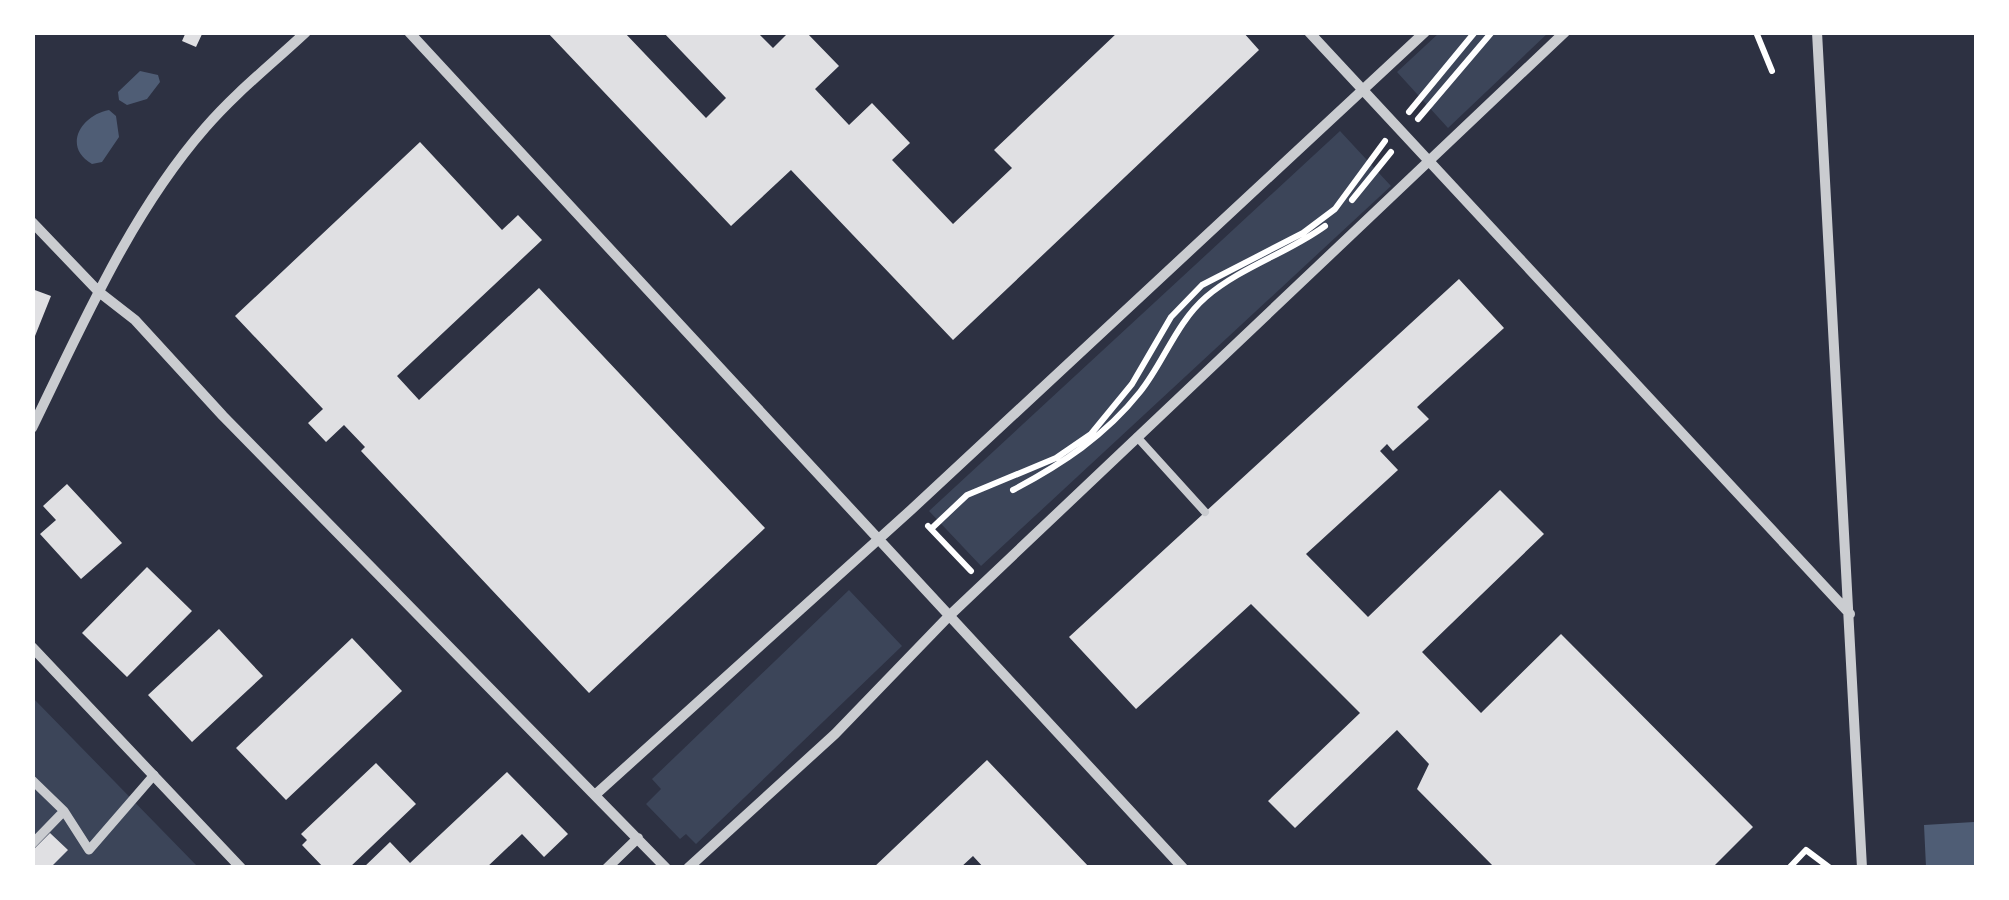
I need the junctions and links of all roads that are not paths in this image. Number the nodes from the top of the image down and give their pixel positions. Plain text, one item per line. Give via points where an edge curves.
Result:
1 (306, 32) edge
2 (409, 32) edge
3 (1309, 32) edge
4 (1425, 32) edge
5 (1564, 32) edge
6 (1816, 32) edge
7 (1363, 90) junction
8 (1428, 159) junction
9 (32, 222) edge
10 (99, 292) junction
11 (32, 428) edge
12 (1137, 437) junction
13 (1205, 512) dead end
14 (878, 540) junction
15 (1850, 614) junction
16 (949, 616) junction
17 (32, 647) edge
18 (154, 775) junction
19 (32, 780) edge
20 (595, 795) junction
21 (64, 812) junction
22 (638, 838) junction
23 (32, 844) edge
24 (241, 868) edge
25 (607, 868) edge
26 (666, 868) edge
27 (688, 868) edge
28 (1183, 868) edge
29 (1862, 868) edge

1 - 10 street via 205,128
2 - 14 street
3 - 7 street
4 - 7 street
5 - 8 street
6 - 15 street
7 - 8 street
7 - 14 street
8 - 12 street
8 - 15 street
9 - 10 street
10 - 11 street
10 - 20 street via 135,320
12 - 13 lane
12 - 16 street
14 - 16 street
14 - 20 street
15 - 29 street
16 - 27 street via 835,734
16 - 28 street
17 - 18 street
18 - 21 street via 90,850
18 - 24 street
19 - 21 street
20 - 22 street
21 - 23 street
22 - 25 street
22 - 26 street

